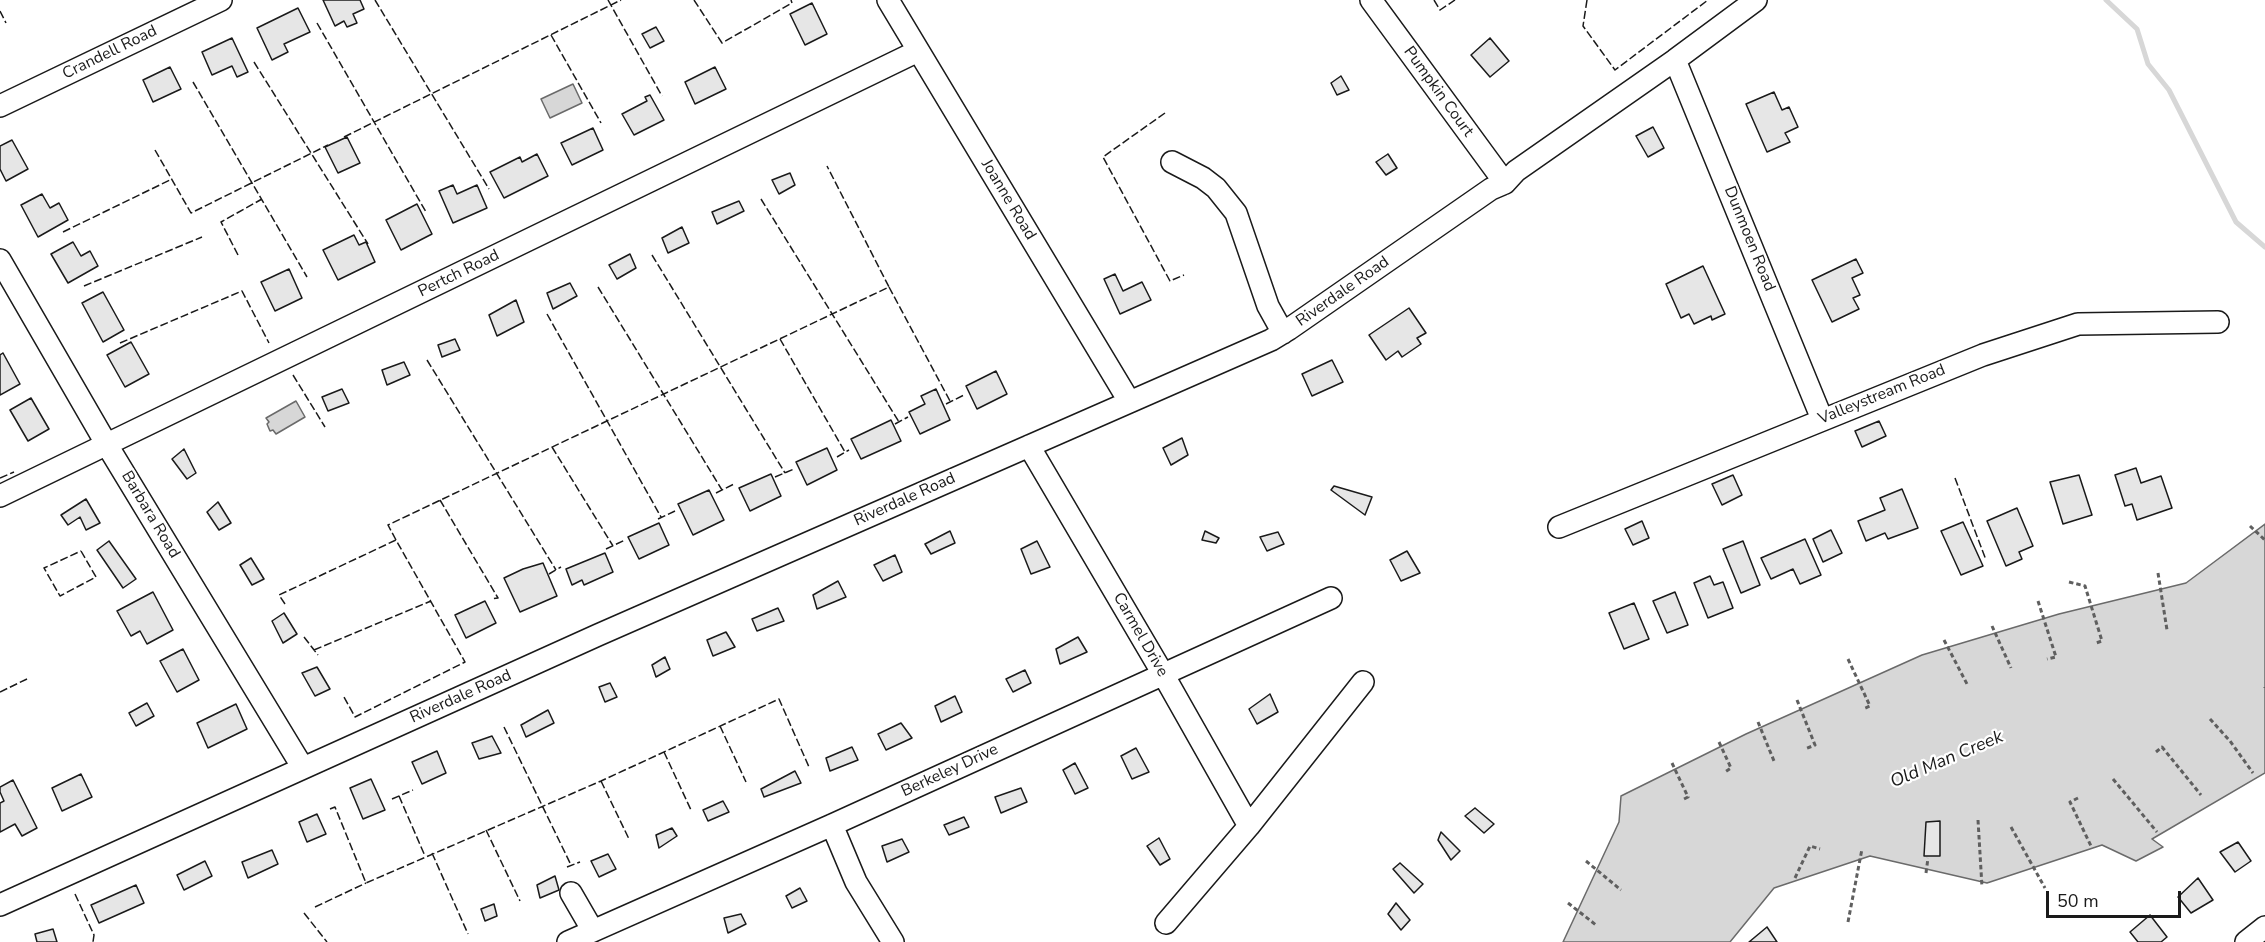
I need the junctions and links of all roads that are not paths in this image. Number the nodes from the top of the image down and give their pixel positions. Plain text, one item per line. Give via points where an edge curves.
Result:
1 (221, 0) edge
2 (888, 0) edge
3 (1371, 0) edge
4 (1756, 0) edge
5 (918, 51) junction
6 (1675, 60) junction
7 (0, 106) edge
8 (1172, 162) dead end
9 (1505, 183) junction
10 (0, 260) edge
11 (2218, 322) dead end
12 (1283, 333) junction
13 (1129, 401) junction
14 (1822, 418) junction
15 (107, 445) junction
16 (1029, 446) junction
17 (0, 496) edge
18 (1559, 527) dead end
19 (1331, 598) dead end
20 (1163, 674) junction
21 (1363, 682) dead end
22 (303, 768) junction
23 (831, 825) junction
24 (1249, 826) junction
25 (571, 893) dead end
26 (0, 906) edge
27 (1166, 923) dead end
28 (2265, 927) edge
29 (592, 935) edge
30 (568, 942) edge
31 (893, 942) edge
32 (2246, 942) edge

1 - 7 street, Crandell Road
2 - 5 street, Joanne Road
3 - 9 street, Pumpkin Court
4 - 6 street, Riverdale Road
5 - 13 street, Joanne Road
5 - 15 street, Pertch Road
6 - 9 street, Riverdale Road via 1516,171
6 - 14 street, Dunmoen Road
8 - 12 street via 1216,188 1236,213 1268,306
9 - 12 street, Riverdale Road
10 - 15 street, Barbara Road
11 - 14 street, Valleystream Road via 2078,324 1983,354
12 - 13 street, Riverdale Road
13 - 16 street, Riverdale Road
14 - 18 street, Valleystream Road
15 - 17 street, Pertch Road
15 - 22 street, Barbara Road
16 - 20 street, Carmel Drive
16 - 22 street, Riverdale Road
19 - 20 street, Berkeley Drive
20 - 23 street, Berkeley Drive
20 - 24 street, Carmel Drive
21 - 24 street
22 - 26 street, Riverdale Road
23 - 29 street, Berkeley Drive
23 - 31 street via 856,882
24 - 27 street
25 - 29 street
28 - 32 street
29 - 30 street, Berkeley Drive

